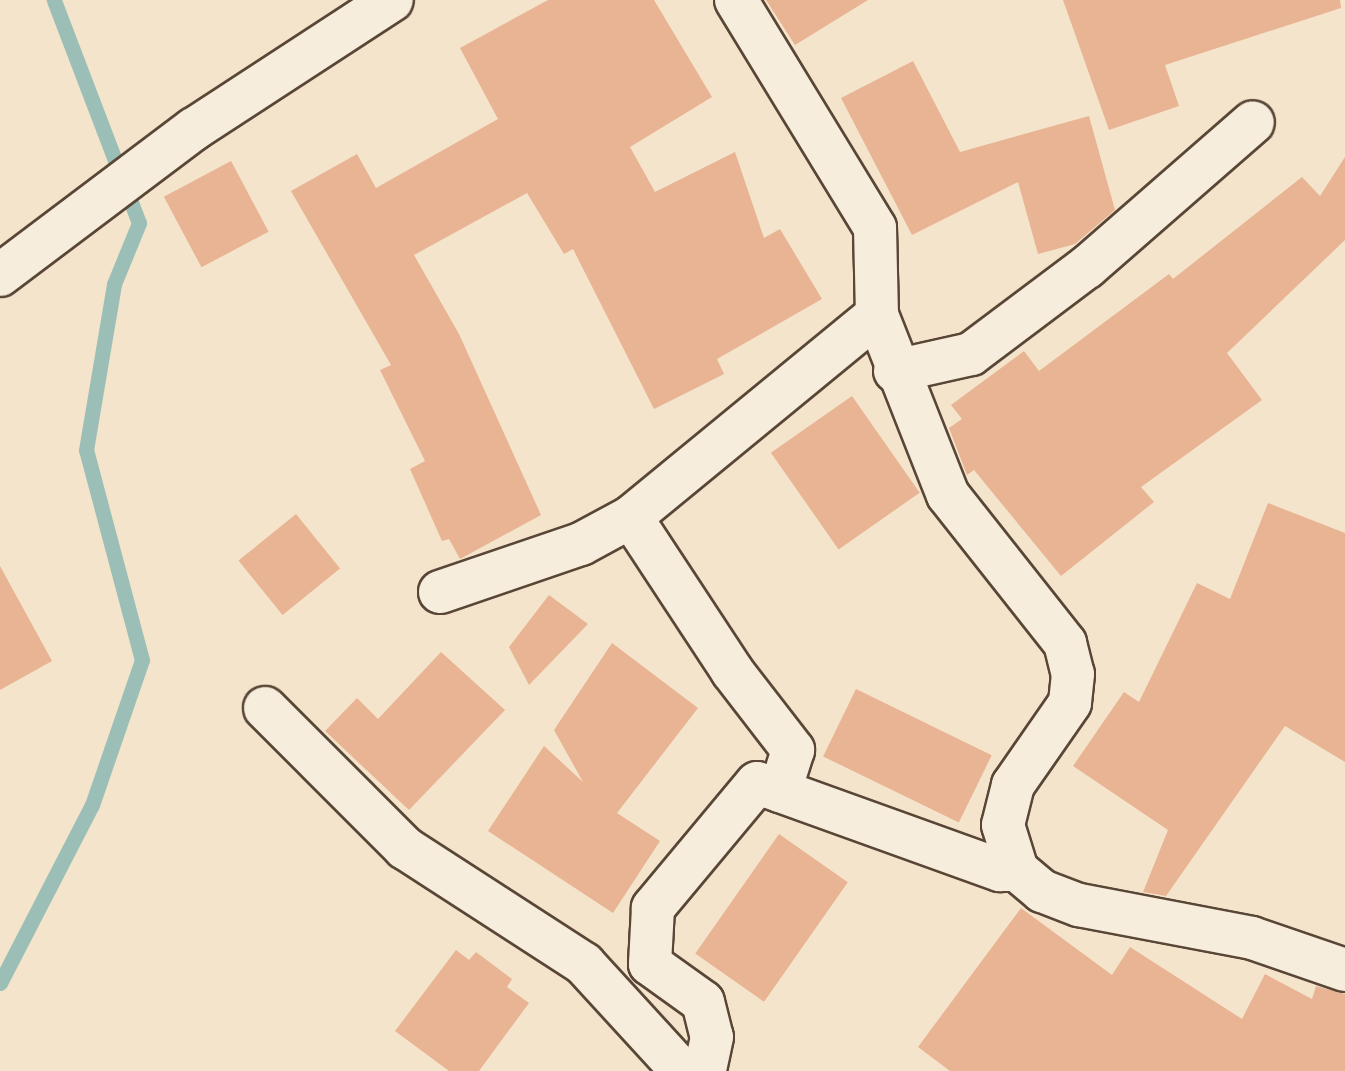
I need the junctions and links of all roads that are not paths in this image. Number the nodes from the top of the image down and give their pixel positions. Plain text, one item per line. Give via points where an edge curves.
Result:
1 (392, 0) edge
2 (736, 0) edge
3 (1253, 122) dead end
4 (0, 275) edge
5 (876, 315) junction
6 (895, 371) junction
7 (631, 517) junction
8 (440, 592) dead end
9 (265, 708) dead end
10 (780, 791) junction
11 (1016, 870) junction
12 (1345, 970) edge
13 (682, 1071) edge
14 (704, 1071) edge

1 - 4 street via 194,129
2 - 5 street via 875,228
3 - 6 street via 1087,267 971,354
5 - 6 street
5 - 7 street
6 - 11 street via 948,496 1065,642 1073,674 1070,702 1013,785 1003,825
7 - 8 street via 581,544
7 - 10 street via 732,671 794,750
9 - 13 street via 405,848 584,964
10 - 11 street via 1000,870
10 - 14 street via 757,783 653,908 650,964 703,1002 712,1037
11 - 12 street via 1042,891 1078,904 1252,938

